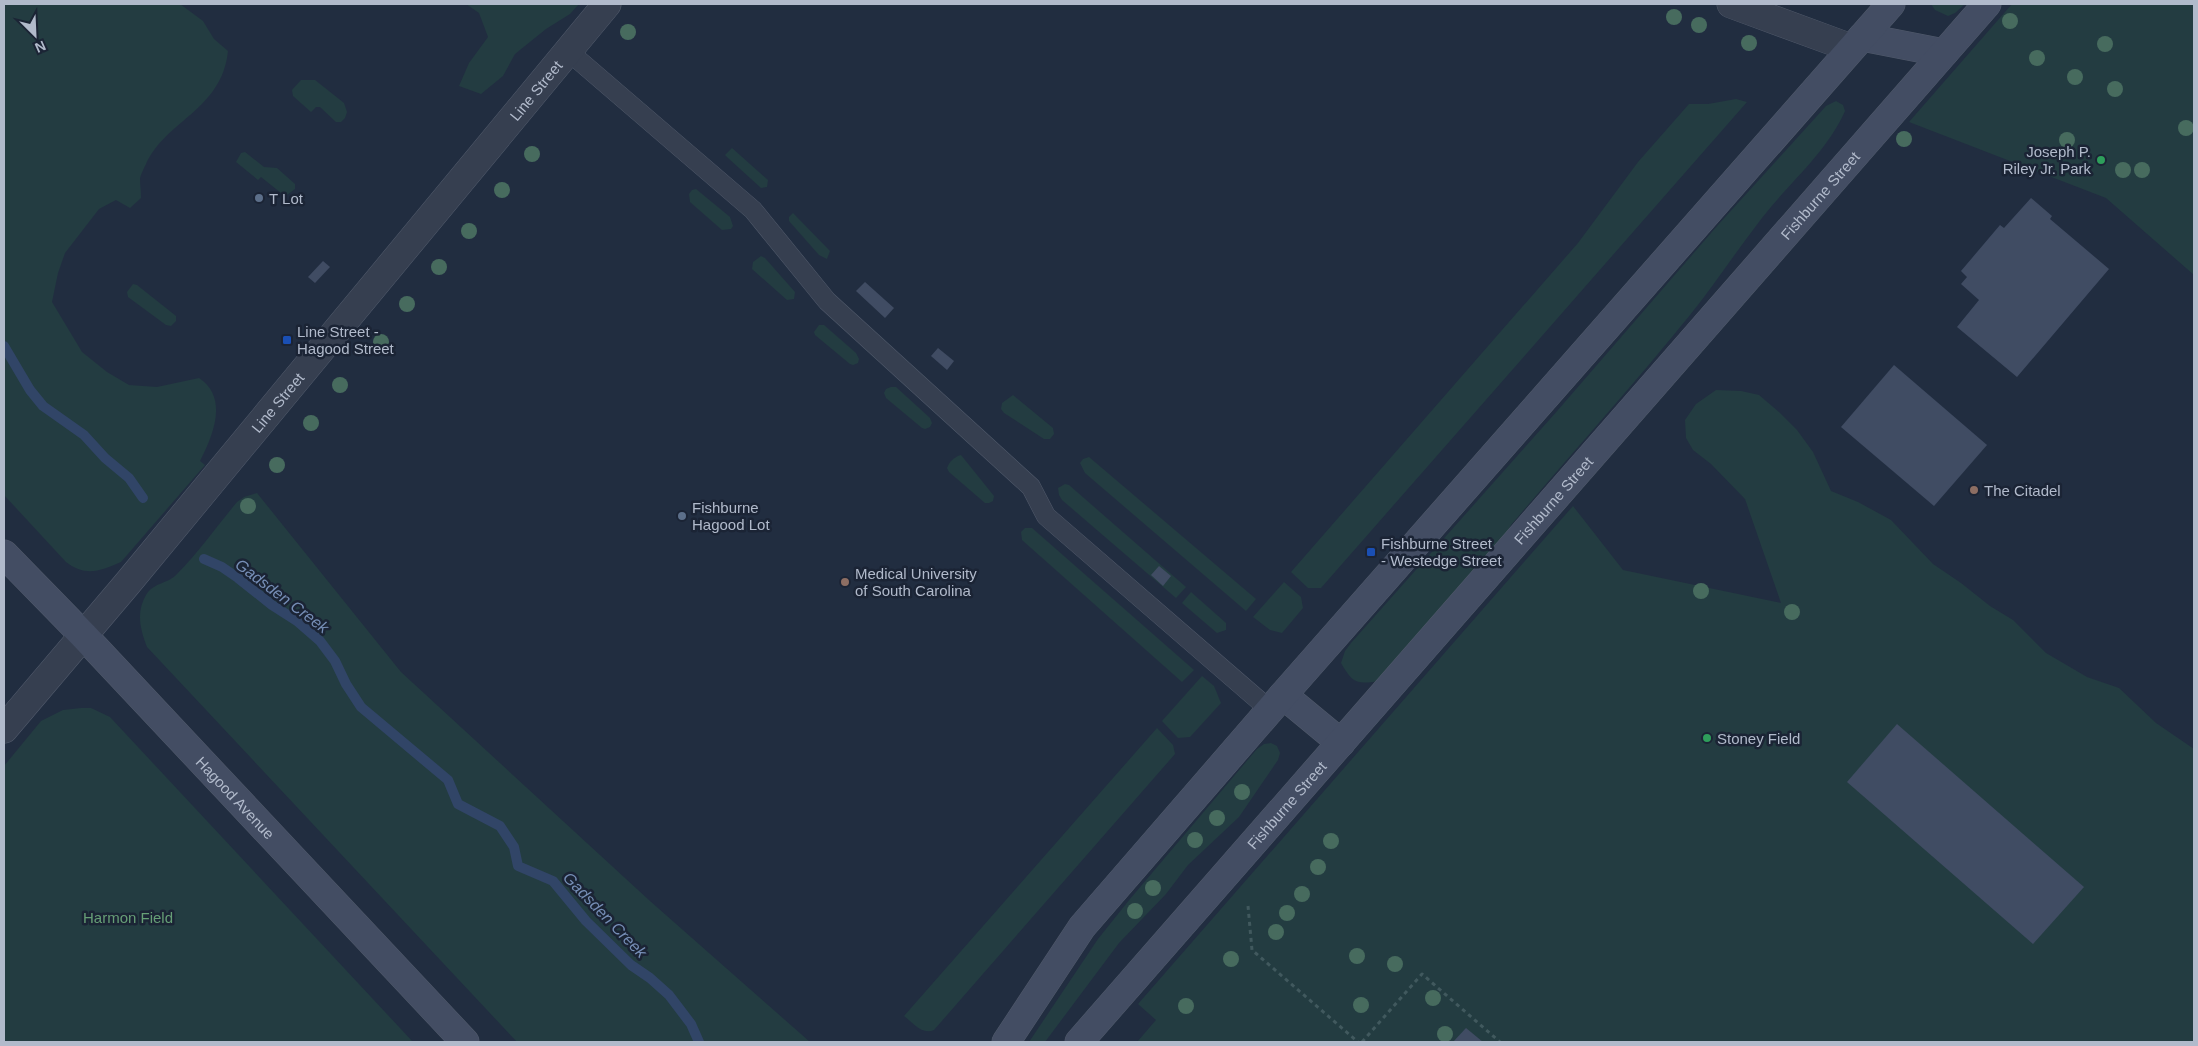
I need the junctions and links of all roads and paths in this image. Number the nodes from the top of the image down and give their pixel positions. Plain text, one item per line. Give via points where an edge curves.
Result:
1 (607, 4) edge
2 (1731, 4) edge
3 (1891, 4) edge
4 (1987, 4) edge
5 (1857, 42) junction
6 (568, 51) junction
7 (1944, 53) junction
8 (4, 554) edge
9 (84, 636) junction
10 (1276, 702) junction
11 (4, 729) edge
12 (1341, 743) junction
13 (1248, 906) dead end
14 (465, 1042) edge
15 (1006, 1042) edge
16 (1079, 1042) edge
17 (1358, 1042) edge
18 (1362, 1042) edge
19 (1500, 1042) edge

1 - 6 street, Line Street
2 - 5 street
3 - 5 main road
4 - 7 main road, Fishburne Street
5 - 7 main road
5 - 10 main road
6 - 9 street, Line Street
6 - 10 lane via 753,210 827,301 1031,487 1046,516
7 - 12 main road, Fishburne Street
8 - 9 main road, Hagood Avenue
9 - 11 street, Line Street
9 - 14 main road, Hagood Avenue
10 - 12 main road
10 - 15 main road via 1082,927
12 - 16 main road, Fishburne Street
13 - 17 path via 1252,950
18 - 19 path via 1422,974

